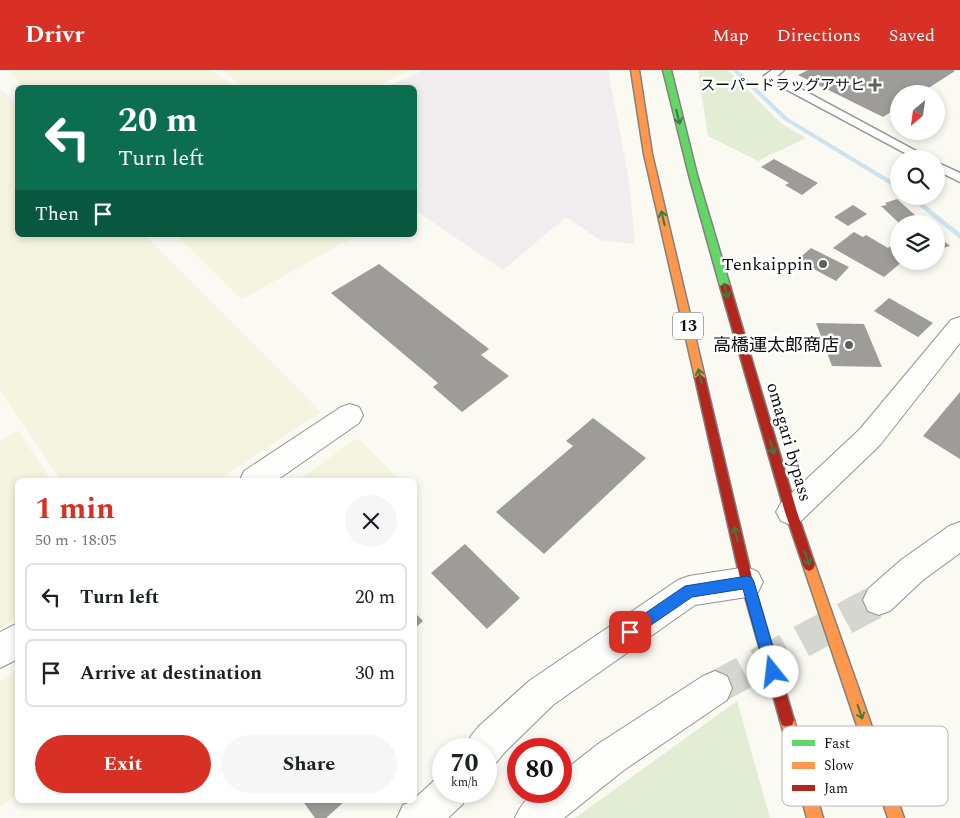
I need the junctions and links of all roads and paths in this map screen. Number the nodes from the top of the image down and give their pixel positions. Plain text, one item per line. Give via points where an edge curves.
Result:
1 (635, 70) edge
2 (667, 70) edge
3 (779, 70) edge
4 (908, 150) edge
5 (945, 170) edge
6 (960, 178) edge
7 (960, 326) edge
8 (350, 416) dead end
9 (257, 478) edge
10 (792, 512) junction
11 (960, 536) edge
12 (747, 582) junction
13 (878, 600) tunnel mouth
14 (15, 642) edge
15 (0, 651) edge
16 (715, 688) tunnel mouth
17 (789, 726) edge
18 (865, 726) edge
19 (495, 738) edge
20 (437, 803) edge
21 (812, 806) edge
22 (892, 806) edge
23 (416, 818) edge
24 (534, 818) edge
25 (816, 818) edge
26 (896, 818) edge

12 -> 1 highway, 13 via 648,154
2 -> 10 highway, omagari bypass via 693,175
3 - 4 lane via 769,76
5 - 6 lane
7 - 10 street via 870,437
8 - 9 street
10 -> 18 highway, omagari bypass
11 - 13 street via 912,570
12 - 17 highway, 13
12 - 19 street via 689,591 541,693
14 - 15 street
16 - 24 street via 611,757
20 - 23 street
21 - 25 highway, 13
22 -> 26 highway, omagari bypass

